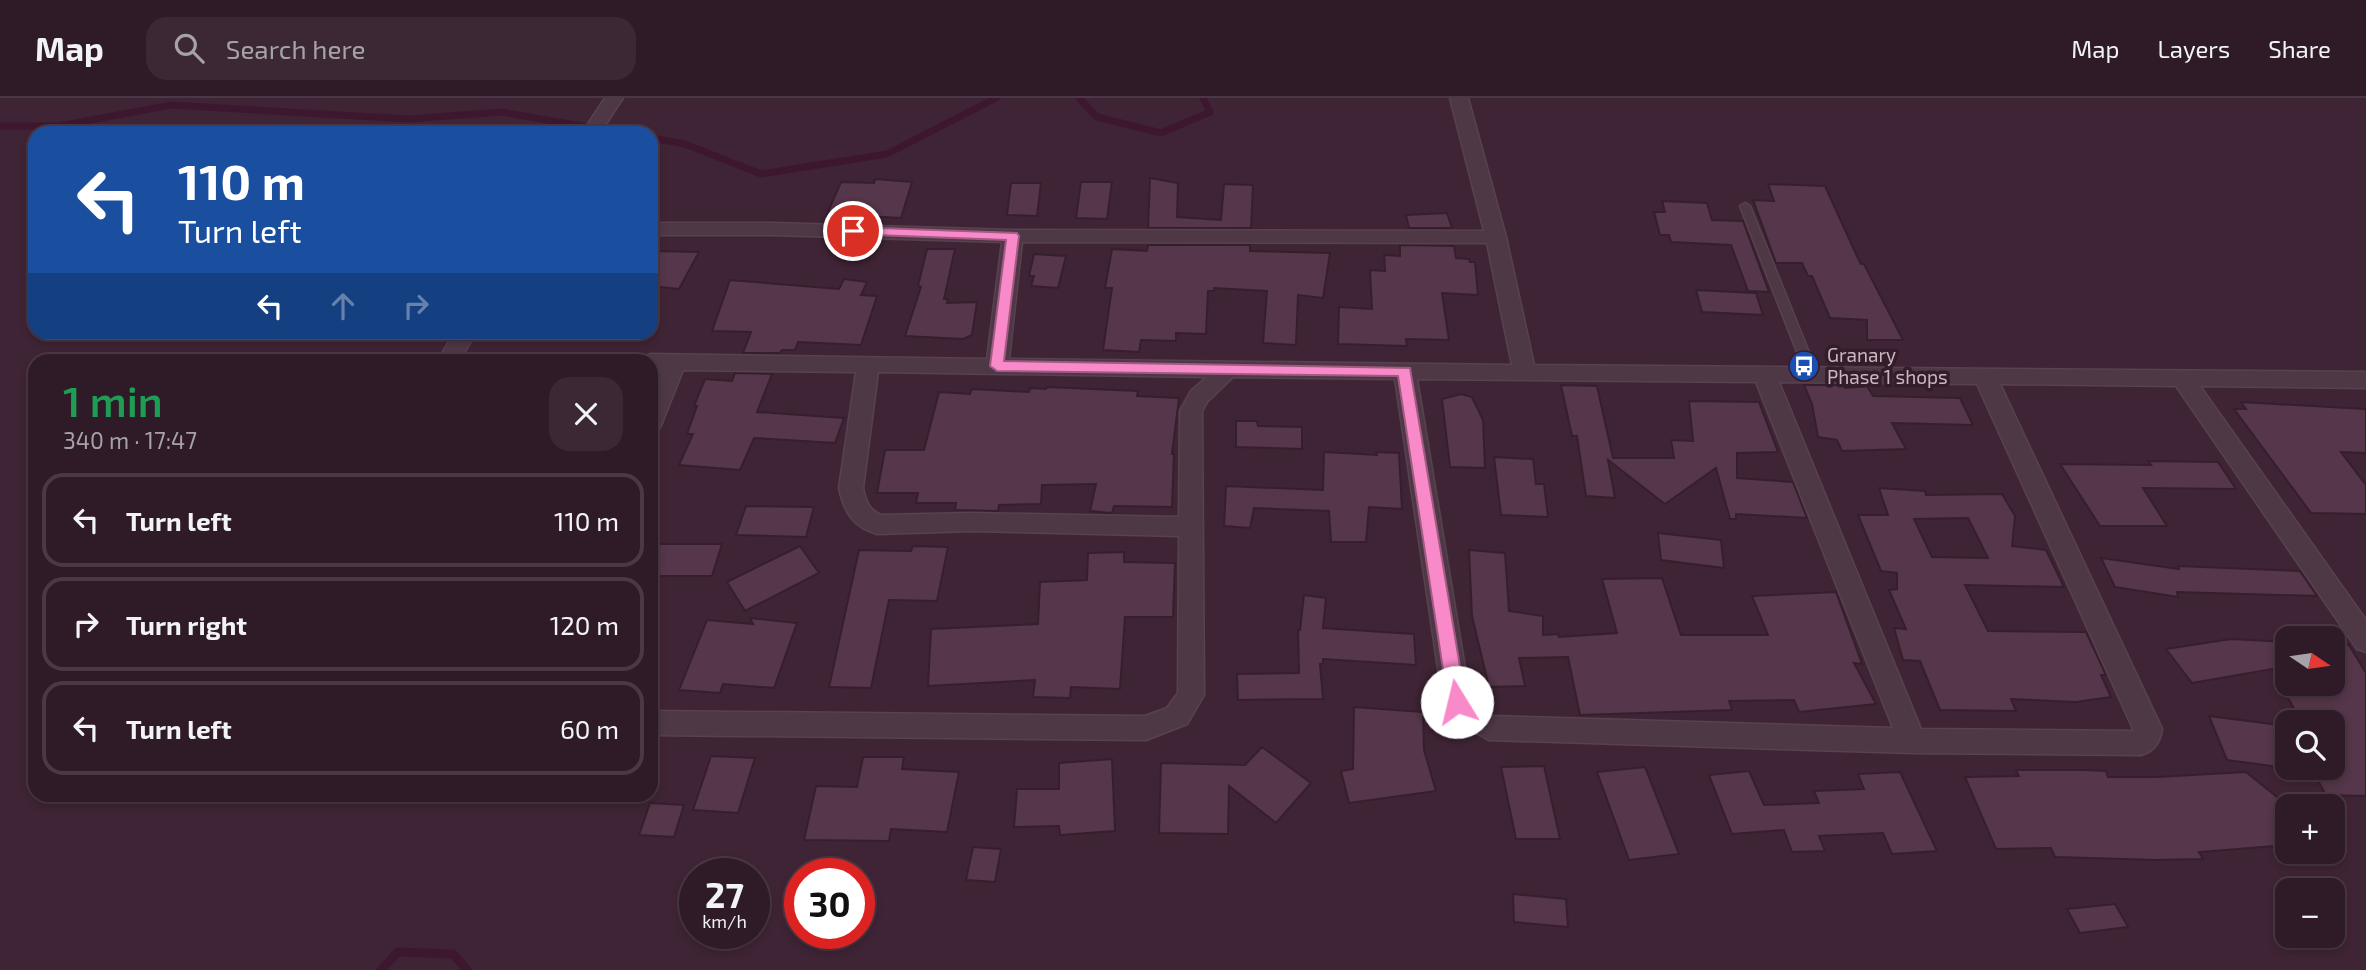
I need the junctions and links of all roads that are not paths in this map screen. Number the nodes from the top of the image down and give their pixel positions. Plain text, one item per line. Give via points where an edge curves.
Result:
1 (1459, 98) edge
2 (609, 104) edge
3 (595, 126) edge
4 (1745, 206) dead end
5 (658, 229) edge
6 (1013, 236) junction
7 (1496, 237) junction
8 (658, 362) edge
9 (676, 362) junction
10 (868, 364) junction
11 (997, 366) junction
12 (1228, 369) junction
13 (1405, 371) junction
14 (1525, 373) junction
15 (1812, 375) junction
16 (1765, 376) junction
17 (1985, 376) junction
18 (2184, 380) junction
19 (2366, 380) edge
20 (658, 406) edge
21 (1191, 527) junction
22 (2366, 641) edge
23 (658, 723) edge
24 (1912, 741) junction

1 - 7 street
2 - 3 street
4 - 15 lane
5 - 6 street
6 - 7 street
6 - 11 street
7 - 14 street
8 - 9 street
9 - 10 street
9 - 20 street
10 - 11 street
10 - 21 street via 851,488 863,517 877,524
11 - 12 street
12 - 13 street
12 - 21 street via 1191,411
13 - 14 street
13 - 24 street via 1457,702 1476,721 1489,728
14 - 16 street
15 - 16 street
15 - 17 street
16 - 24 street
17 - 18 street
17 - 24 street via 2148,729 2147,736 2141,743
18 - 19 street
18 - 22 street
21 - 23 street via 1191,695 1177,716 1146,728

